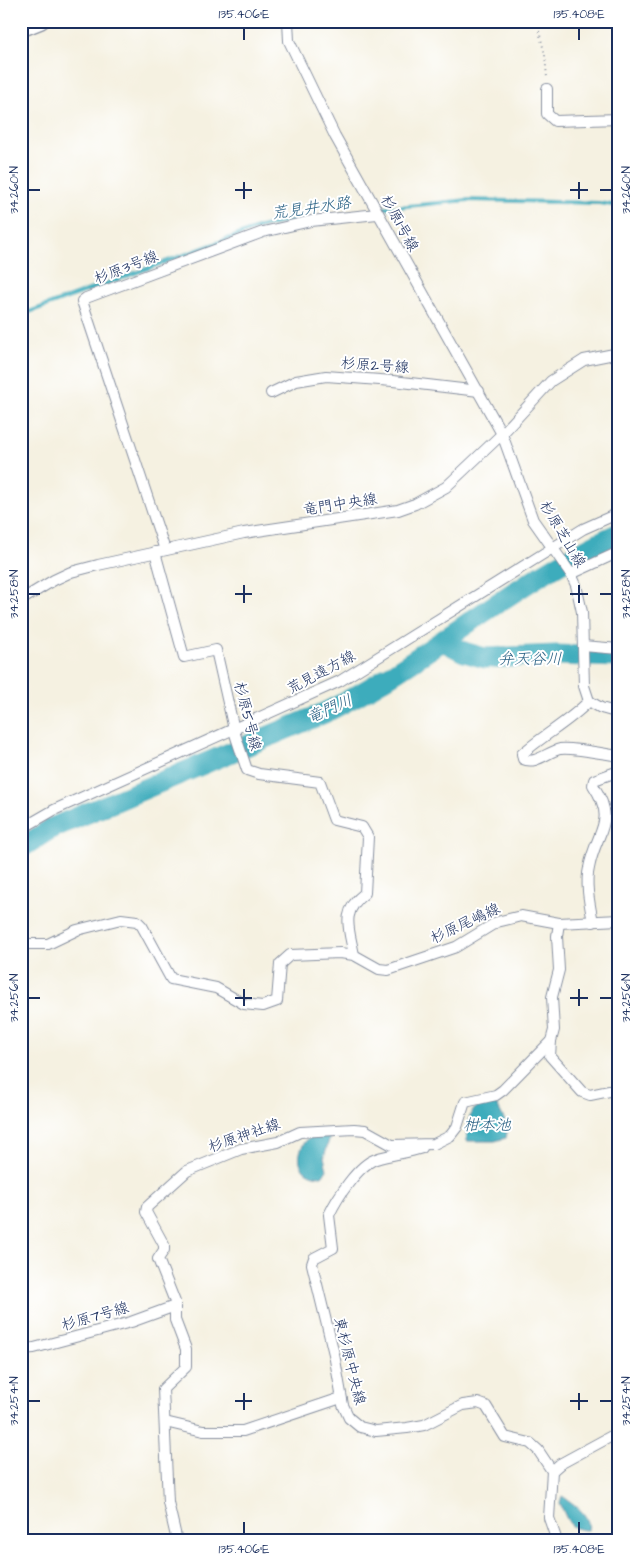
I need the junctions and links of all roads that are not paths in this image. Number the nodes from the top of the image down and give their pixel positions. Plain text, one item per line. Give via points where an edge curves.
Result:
1 (41, 21) edge
2 (288, 21) edge
3 (21, 28) edge
4 (547, 89) road end
5 (619, 120) edge
6 (375, 211) junction
7 (619, 353) edge
8 (478, 391) junction
9 (271, 393) dead end
10 (502, 434) junction
11 (619, 513) edge
12 (160, 551) junction
13 (555, 551) junction
14 (619, 552) edge
15 (571, 574) junction
16 (21, 600) edge
17 (583, 647) junction
18 (619, 649) edge
19 (589, 701) junction
20 (619, 713) edge
21 (234, 732) junction
22 (619, 756) edge
23 (619, 771) edge
24 (21, 828) edge
25 (618, 920) edge
26 (593, 922) junction
27 (559, 923) junction
28 (619, 925) edge
29 (21, 944) edge
30 (354, 955) junction
31 (551, 1042) junction
32 (619, 1089) edge
33 (434, 1144) junction
34 (175, 1306) junction
35 (21, 1349) edge
36 (341, 1398) junction
37 (166, 1422) junction
38 (619, 1432) edge
39 (552, 1471) junction
40 (177, 1541) edge
41 (558, 1541) edge

1 - 3 main road
2 - 6 street, 杉原1号線 via 289,41 296,57
4 - 5 street via 546,110 555,121
6 - 8 street, 杉原1号線
6 - 12 street, 杉原3号線 via 264,232 84,299 83,308
7 - 10 street, 竜門中央線 via 584,360 551,380
8 - 9 street, 杉原2号線 via 326,376 296,381
8 - 10 street, 杉原1号線
10 - 12 street, 竜門中央線 via 446,487 398,510 244,533
10 - 13 street, 杉原芝山線 via 533,520
11 - 13 street, 荒見遠方線 via 583,529
12 - 16 street, 竜門中央線 via 71,572
12 - 21 street, 杉原5号線 via 184,657 216,650
13 - 15 street, 杉原芝山線
13 - 21 street, 荒見遠方線 via 340,681
14 - 15 street
15 - 17 street, 杉原芝山線 via 580,603
17 - 18 street
17 - 19 street, 杉原芝山線 via 584,686
19 - 20 street
19 - 22 street via 522,754 523,759 528,762 561,749
21 - 24 street, 荒見遠方線 via 54,810
21 - 30 street, 杉原5号線 via 247,770 320,782 334,820 362,827 368,837 365,893 356,900 348,914
23 - 26 street via 594,780 593,785 606,814 588,869
25 - 26 street, 杉原尾嶋線
25 - 28 street
26 - 27 street, 杉原尾嶋線
27 - 30 street, 杉原尾嶋線 via 521,916 497,922 456,947 388,970 379,969
27 - 31 street via 560,970 552,997 554,1030
29 - 30 street, 杉原尾嶋線 via 48,944 77,930 128,918 142,926 171,979 216,988 236,1002 263,1006 277,1000 280,964 290,955
31 - 32 street via 550,1056 582,1092 600,1095
31 - 33 street via 496,1095 465,1102 457,1127 450,1136
33 - 34 street, 杉原神社線 via 392,1145 364,1130 354,1129 300,1132 278,1142 241,1149 187,1171 149,1204 146,1212 164,1245 158,1259
33 - 36 street, 東杉原中央線 via 408,1153 376,1158 365,1164 329,1215 333,1248 314,1258 312,1270 334,1354
34 - 35 street, 杉原7号線 via 131,1322
34 - 37 street, 杉原神社線 via 175,1320 187,1362 186,1367 163,1389
36 - 37 street via 242,1431 204,1431
36 - 39 street, 東杉原中央線 via 349,1418 360,1427 376,1431 424,1425 463,1405 478,1403 486,1406 505,1438 530,1443
37 - 40 street, 杉原神社線 via 168,1502
38 - 39 street
39 - 41 street via 549,1518

